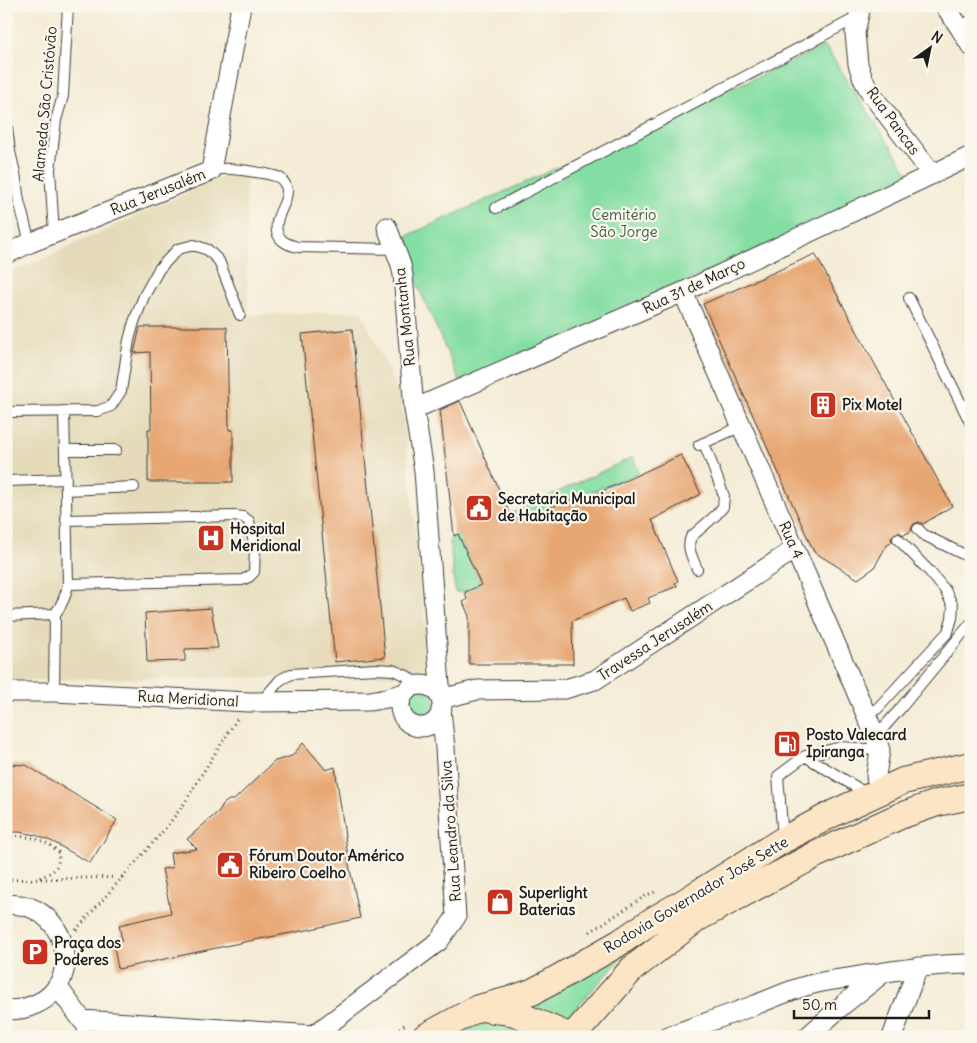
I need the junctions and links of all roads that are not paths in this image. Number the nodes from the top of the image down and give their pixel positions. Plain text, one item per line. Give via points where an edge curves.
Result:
1 (68, 6) edge
2 (240, 6) edge
3 (945, 6) edge
4 (859, 12) edge
5 (965, 24) edge
6 (971, 46) edge
7 (6, 120) edge
8 (971, 156) edge
9 (211, 171) junction
10 (932, 174) junction
11 (496, 208) dead end
12 (387, 227) dead end
13 (54, 234) junction
14 (30, 243) junction
15 (394, 249) junction
16 (6, 254) edge
17 (683, 292) junction
18 (909, 298) dead end
19 (240, 315) dead end
20 (414, 409) junction
21 (64, 410) junction
22 (6, 412) edge
23 (971, 424) edge
24 (742, 426) junction
25 (65, 450) junction
26 (116, 450) dead end
27 (66, 479) junction
28 (6, 481) edge
29 (134, 488) dead end
30 (66, 490) junction
31 (66, 520) junction
32 (918, 529) dead end
33 (898, 539) dead end
34 (795, 548) junction
35 (971, 558) edge
36 (697, 569) dead end
37 (68, 584) junction
38 (55, 614) junction
39 (6, 616) edge
40 (971, 623) edge
41 (412, 690) junction
42 (6, 692) edge
43 (54, 692) junction
44 (370, 701) junction
45 (255, 702) junction
46 (441, 705) junction
47 (866, 713) junction
48 (411, 724) junction
49 (877, 742) junction
50 (445, 748) junction
51 (805, 756) junction
52 (971, 765) edge
53 (875, 794) junction
54 (971, 796) edge
55 (783, 840) junction
56 (815, 855) junction
57 (6, 905) edge
58 (971, 964) edge
59 (918, 967) junction
60 (884, 972) junction
61 (57, 986) junction
62 (478, 1008) junction
63 (6, 1009) edge
64 (83, 1028) edge
65 (316, 1036) edge
66 (425, 1037) edge
67 (571, 1037) edge
68 (666, 1037) edge
69 (807, 1037) edge
70 (892, 1037) edge

1 - 13 lane, Alameda São Cristóvão via 63,96 56,120 50,170
2 - 9 street, Rua Jerusalém
3 - 5 street
4 - 10 street, Rua Pancas via 855,33 862,79
4 - 11 lane
5 - 6 street
7 - 14 lane via 19,201
8 - 10 street, Rua 31 de Março
9 - 13 street, Rua Jerusalém
9 - 15 lane via 223,168 281,179 287,191 276,228 278,236 289,245
10 - 17 street, Rua 31 de Março
12 - 15 street, Rua Montanha
13 - 14 street, Rua Jerusalém
14 - 16 street, Rua Jerusalém
15 - 20 street, Rua Montanha via 403,275
17 - 20 street, Rua 31 de Março
17 - 24 street, Rua 4
18 - 23 lane
19 - 21 lane via 219,261 208,250 194,245 178,249 159,269 144,296 129,340 121,391 111,406 98,411
20 - 46 street, Rua Leandro da Silva via 424,471
21 - 22 lane
21 - 25 lane
24 - 34 street, Rua 4
24 - 36 lane via 701,444 724,496 723,507 688,542
25 - 26 lane
25 - 27 lane
27 - 28 lane
27 - 30 lane
29 - 30 lane
30 - 31 lane
31 - 37 lane
31 - 37 lane via 236,516 248,521 255,547 254,572 242,580
32 - 35 lane
33 - 47 lane via 945,590 953,606 952,618 948,632 877,709
34 - 46 street, Travessa Jerusalém via 595,680 565,689 478,690
34 - 47 street, Rua 4
37 - 38 lane via 66,597
38 - 39 lane
38 - 43 lane
40 - 49 lane via 885,726
41 - 44 street
41 - 45 lane via 406,676 394,670 291,674
41 - 46 street via 423,686 433,689
41 - 48 street via 402,699 401,711
42 - 43 street, Rua Meridional
43 - 45 street, Rua Meridional
44 - 45 street, Rua Meridional
44 - 48 street
46 - 48 street via 437,720 432,724 421,727
46 - 50 street, Rua Leandro da Silva
47 - 49 street, Rua 4
48 - 50 street via 428,730
49 - 51 lane
49 - 53 street
50 - 65 street, Rua Leandro da Silva via 456,917 439,941
51 - 53 lane
51 - 55 lane via 778,776
52 - 53 main road, Rodovia Governador José Sette via 904,782
53 - 55 main road, Rodovia Governador José Sette
53 - 56 main road via 875,813 870,821
54 - 56 main road, Rodovia Governador José Sette via 900,816
55 - 62 main road, Rodovia Governador José Sette via 551,982 532,992
56 - 67 main road, Rodovia Governador José Sette via 698,918 632,969
57 - 61 street via 31,908 46,916 57,928 66,960
58 - 59 street
59 - 60 street
59 - 70 street
60 - 68 street via 808,985
60 - 69 street
61 - 63 street via 34,1005
61 - 64 street, Rua Leandro da Silva
62 - 66 main road, Rodovia Governador José Sette
62 - 67 main road via 515,1013
64 - 65 street, Rua Leandro da Silva

